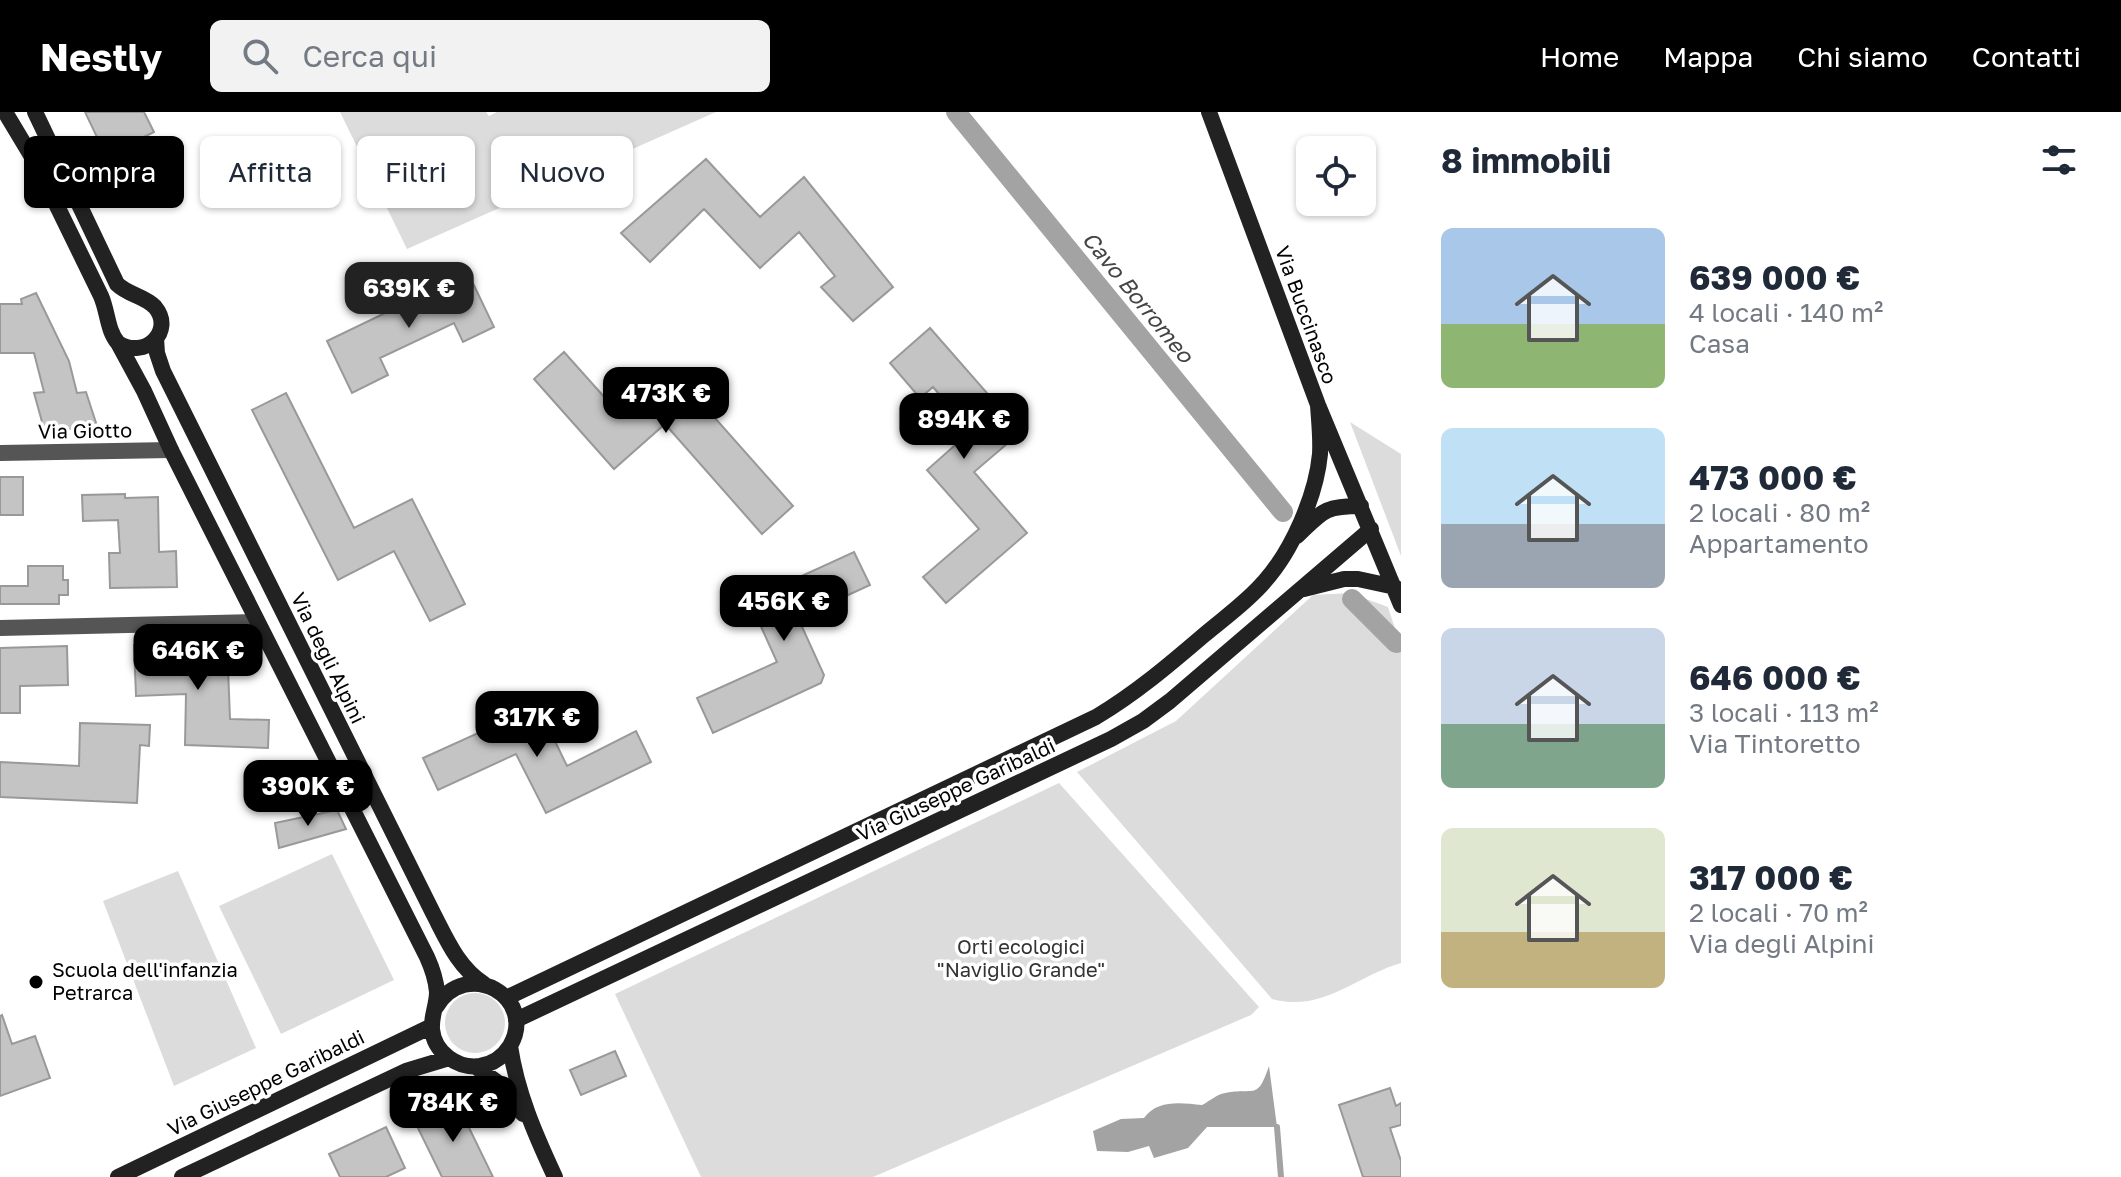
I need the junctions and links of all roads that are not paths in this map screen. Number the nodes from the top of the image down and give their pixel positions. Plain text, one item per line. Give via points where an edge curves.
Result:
1 (5, 112) edge
2 (35, 112) edge
3 (1209, 112) edge
4 (140, 298) junction
5 (109, 320) junction
6 (156, 338) junction
7 (118, 343) junction
8 (1318, 405) junction
9 (171, 450) junction
10 (0, 453) edge
11 (1361, 506) junction
12 (1371, 529) junction
13 (1291, 542) junction
14 (1395, 587) junction
15 (1299, 590) junction
16 (1401, 605) edge
17 (257, 622) junction
18 (0, 628) edge
19 (484, 984) junction
20 (506, 998) junction
21 (436, 1007) junction
22 (516, 1020) junction
23 (432, 1026) junction
24 (510, 1046) junction
25 (449, 1058) junction
26 (476, 1067) junction
27 (531, 1125) junction
28 (118, 1177) edge
29 (182, 1177) edge
30 (555, 1177) edge

1 - 5 street via 38,167
2 - 4 street via 112,277 122,290
3 - 8 street, Via Buccinasco
4 - 5 street via 124,300
4 - 6 street via 159,314
5 - 7 street
6 - 7 street via 134,350
6 - 19 street, Via degli Alpini via 163,371 426,900 453,952
7 - 9 street
8 - 11 street, Via Buccinasco
8 - 13 street via 1320,453 1314,488
9 - 10 street, Via Giotto
9 - 17 street
11 - 12 street, Via Buccinasco
11 - 13 street via 1322,512
12 - 14 street, Via Buccinasco
12 - 15 street, Via Giuseppe Garibaldi
13 - 20 street, Via Giuseppe Garibaldi via 1246,599 1152,680 1096,717
14 - 15 street via 1344,579
14 - 16 street, Via Buccinasco
15 - 22 street, Via Giuseppe Garibaldi via 1170,701 1122,733
17 - 18 street
17 - 21 street via 427,957
19 - 20 street
19 - 21 street via 458,986
20 - 22 street
21 - 23 street
22 - 24 street
23 - 25 street via 437,1044
23 - 28 street, Via Giuseppe Garibaldi
24 - 26 street via 496,1060
24 - 27 street
25 - 26 street
25 - 29 street via 406,1071
26 - 27 street via 497,1082
27 - 30 street

